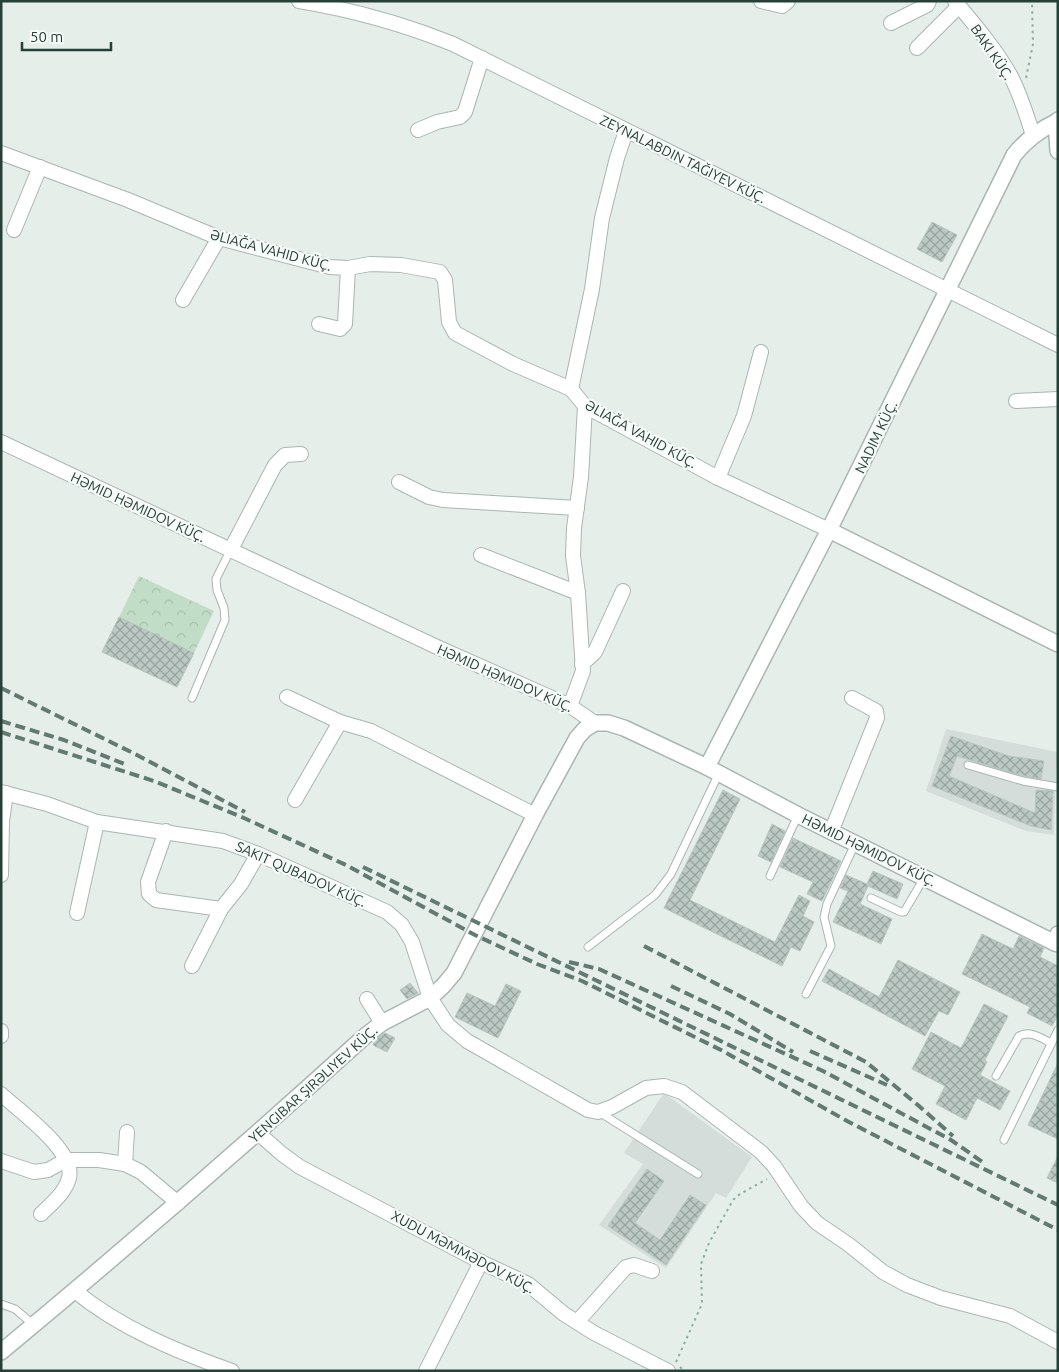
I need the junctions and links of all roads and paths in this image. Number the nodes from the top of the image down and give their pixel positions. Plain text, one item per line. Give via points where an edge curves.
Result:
1 (299, 1) edge
2 (761, 1) edge
3 (788, 1) edge
4 (929, 1) edge
5 (1032, 1) edge
6 (957, 4) edge
7 (343, 5) edge
8 (891, 23) dead end
9 (917, 48) dead end
10 (482, 58) junction
11 (1021, 101) junction
12 (1057, 121) edge
13 (418, 130) dead end
14 (626, 131) junction
15 (1033, 135) junction
16 (1058, 151) edge
17 (1, 153) edge
18 (40, 167) junction
19 (14, 230) dead end
20 (219, 238) junction
21 (348, 268) junction
22 (948, 290) junction
23 (183, 300) dead end
24 (319, 324) dead end
25 (1058, 345) edge
26 (761, 352) dead end
27 (571, 389) junction
28 (1058, 399) edge
29 (1016, 401) dead end
30 (585, 406) junction
31 (1, 442) edge
32 (301, 454) dead end
33 (718, 478) junction
34 (399, 482) dead end
35 (577, 508) junction
36 (829, 530) junction
37 (230, 551) junction
38 (481, 555) dead end
39 (623, 591) dead end
40 (578, 593) junction
41 (1058, 644) edge
42 (582, 664) junction
43 (287, 697) dead end
44 (192, 698) dead end
45 (852, 698) dead end
46 (570, 706) junction
47 (340, 722) junction
48 (595, 723) junction
49 (968, 765) dead end
50 (713, 770) junction
51 (1058, 787) edge
52 (4, 792) edge
53 (295, 800) dead end
54 (535, 815) junction
55 (798, 815) junction
56 (97, 822) junction
57 (166, 831) junction
58 (831, 832) junction
59 (855, 844) junction
60 (258, 854) junction
61 (1, 875) edge
62 (770, 876) dead end
63 (924, 878) junction
64 (871, 898) dead end
65 (221, 909) junction
66 (77, 913) dead end
67 (1057, 940) edge
68 (588, 948) dead end
69 (192, 966) dead end
70 (806, 994) dead end
71 (367, 998) dead end
72 (430, 998) junction
73 (382, 1023) junction
74 (1058, 1030) edge
75 (1, 1031) edge
76 (1, 1036) edge
77 (1051, 1043) junction
78 (996, 1076) dead end
79 (1, 1094) edge
80 (598, 1112) junction
81 (127, 1132) dead end
82 (258, 1133) junction
83 (1004, 1140) dead end
84 (66, 1160) junction
85 (1, 1161) edge
86 (125, 1164) junction
87 (778, 1173) junction
88 (698, 1174) dead end
89 (178, 1203) junction
90 (41, 1214) dead end
91 (481, 1262) junction
92 (652, 1271) dead end
93 (75, 1291) junction
94 (1, 1304) edge
95 (577, 1322) junction
96 (34, 1325) junction
97 (1058, 1342) edge
98 (1, 1352) edge
99 (232, 1371) edge
100 (426, 1371) edge
101 (668, 1371) edge
102 (684, 1371) edge

1 - 7 street
2 - 3 street via 782,6
4 - 8 street
5 - 11 path via 1034,44
6 - 9 street
6 - 11 street via 1009,73
7 - 10 street via 419,30
10 - 13 street via 465,112 460,118
10 - 14 street
11 - 15 street
12 - 15 street, NADIM KÜÇ.
12 - 16 street
14 - 22 street
14 - 27 street via 602,218 592,289
15 - 22 street, NADIM KÜÇ. via 1014,154
17 - 18 street, ƏLIAĞA VAHID KÜÇ.
18 - 19 street
18 - 20 street, ƏLIAĞA VAHID KÜÇ.
20 - 21 street, ƏLIAĞA VAHID KÜÇ. via 330,267
20 - 23 street
21 - 24 street via 345,324 340,329
21 - 27 street, ƏLIAĞA VAHID KÜÇ. via 370,264 401,265 440,272 445,280 449,322 455,333 513,364
22 - 25 street
22 - 36 street, NADIM KÜÇ.
26 - 33 street via 744,416
27 - 30 street, ƏLIAĞA VAHID KÜÇ.
28 - 29 street
30 - 33 street, ƏLIAĞA VAHID KÜÇ.
30 - 35 street
31 - 37 street, HƏMID HƏMIDOV KÜÇ.
32 - 37 street via 285,456 275,465
33 - 36 street, ƏLIAĞA VAHID KÜÇ.
34 - 35 street via 428,497 443,500
35 - 40 street via 573,556
36 - 41 street, ƏLIAĞA VAHID KÜÇ.
36 - 50 street, NADIM KÜÇ.
37 - 44 lane via 216,579 225,620
37 - 46 street, HƏMID HƏMIDOV KÜÇ.
38 - 40 street
39 - 42 street via 595,652
40 - 42 street
42 - 46 street via 581,680
43 - 47 street
45 - 58 street via 876,711 877,718
46 - 48 street, HƏMID HƏMIDOV KÜÇ.
47 - 53 street
47 - 54 street via 371,731
48 - 50 street, HƏMID HƏMIDOV KÜÇ. via 624,728
48 - 54 street, YENGIBAR ŞIRƏLIYEV KÜÇ. via 577,738
49 - 51 lane
50 - 55 street, HƏMID HƏMIDOV KÜÇ.
50 - 68 lane via 672,874 654,895
52 - 56 street, SAKIT QUBADOV KÜÇ.
52 - 61 street
54 - 72 street, YENGIBAR ŞIRƏLIYEV KÜÇ. via 454,973
55 - 58 street, HƏMID HƏMIDOV KÜÇ.
55 - 62 lane
56 - 57 street, SAKIT QUBADOV KÜÇ.
56 - 66 street
57 - 60 street, SAKIT QUBADOV KÜÇ. via 223,841
57 - 65 street via 148,882 149,894 156,900
58 - 59 street, HƏMID HƏMIDOV KÜÇ.
59 - 63 street, HƏMID HƏMIDOV KÜÇ.
59 - 70 lane via 827,904 824,917 831,946
60 - 65 street via 241,884
60 - 72 street, SAKIT QUBADOV KÜÇ. via 386,912 402,925 412,942
63 - 64 lane via 904,912
63 - 67 street, HƏMID HƏMIDOV KÜÇ.
65 - 69 street
71 - 73 street
72 - 73 street, YENGIBAR ŞIRƏLIYEV KÜÇ.
72 - 80 street, SAKIT QUBADOV KÜÇ. via 448,1025 467,1042 588,1110
73 - 82 street, YENGIBAR ŞIRƏLIYEV KÜÇ.
74 - 77 lane
75 - 76 street
77 - 78 lane via 1024,1033 1019,1036
77 - 83 lane
79 - 84 street via 50,1138
80 - 87 street via 646,1088 664,1086 682,1092 761,1152
80 - 88 lane
81 - 86 street
82 - 89 street, YENGIBAR ŞIRƏLIYEV KÜÇ.
82 - 91 street, XUDU MƏMMƏDOV KÜÇ. via 300,1167
84 - 85 street via 48,1170 34,1172
84 - 86 street
84 - 90 street via 69,1176 63,1191
86 - 89 street via 141,1172
87 - 97 street via 817,1223 883,1272 941,1298 1010,1316
87 - 102 path via 740,1194 709,1242 701,1264 702,1304 676,1360 677,1366
89 - 93 street, YENGIBAR ŞIRƏLIYEV KÜÇ.
91 - 95 street, XUDU MƏMMƏDOV KÜÇ. via 528,1284
91 - 100 street
92 - 95 street via 634,1265 626,1267
93 - 96 street, YENGIBAR ŞIRƏLIYEV KÜÇ.
93 - 99 street via 93,1306 142,1333
94 - 96 lane via 15,1309
95 - 101 street, XUDU MƏMMƏDOV KÜÇ.
96 - 98 street, YENGIBAR ŞIRƏLIYEV KÜÇ.

